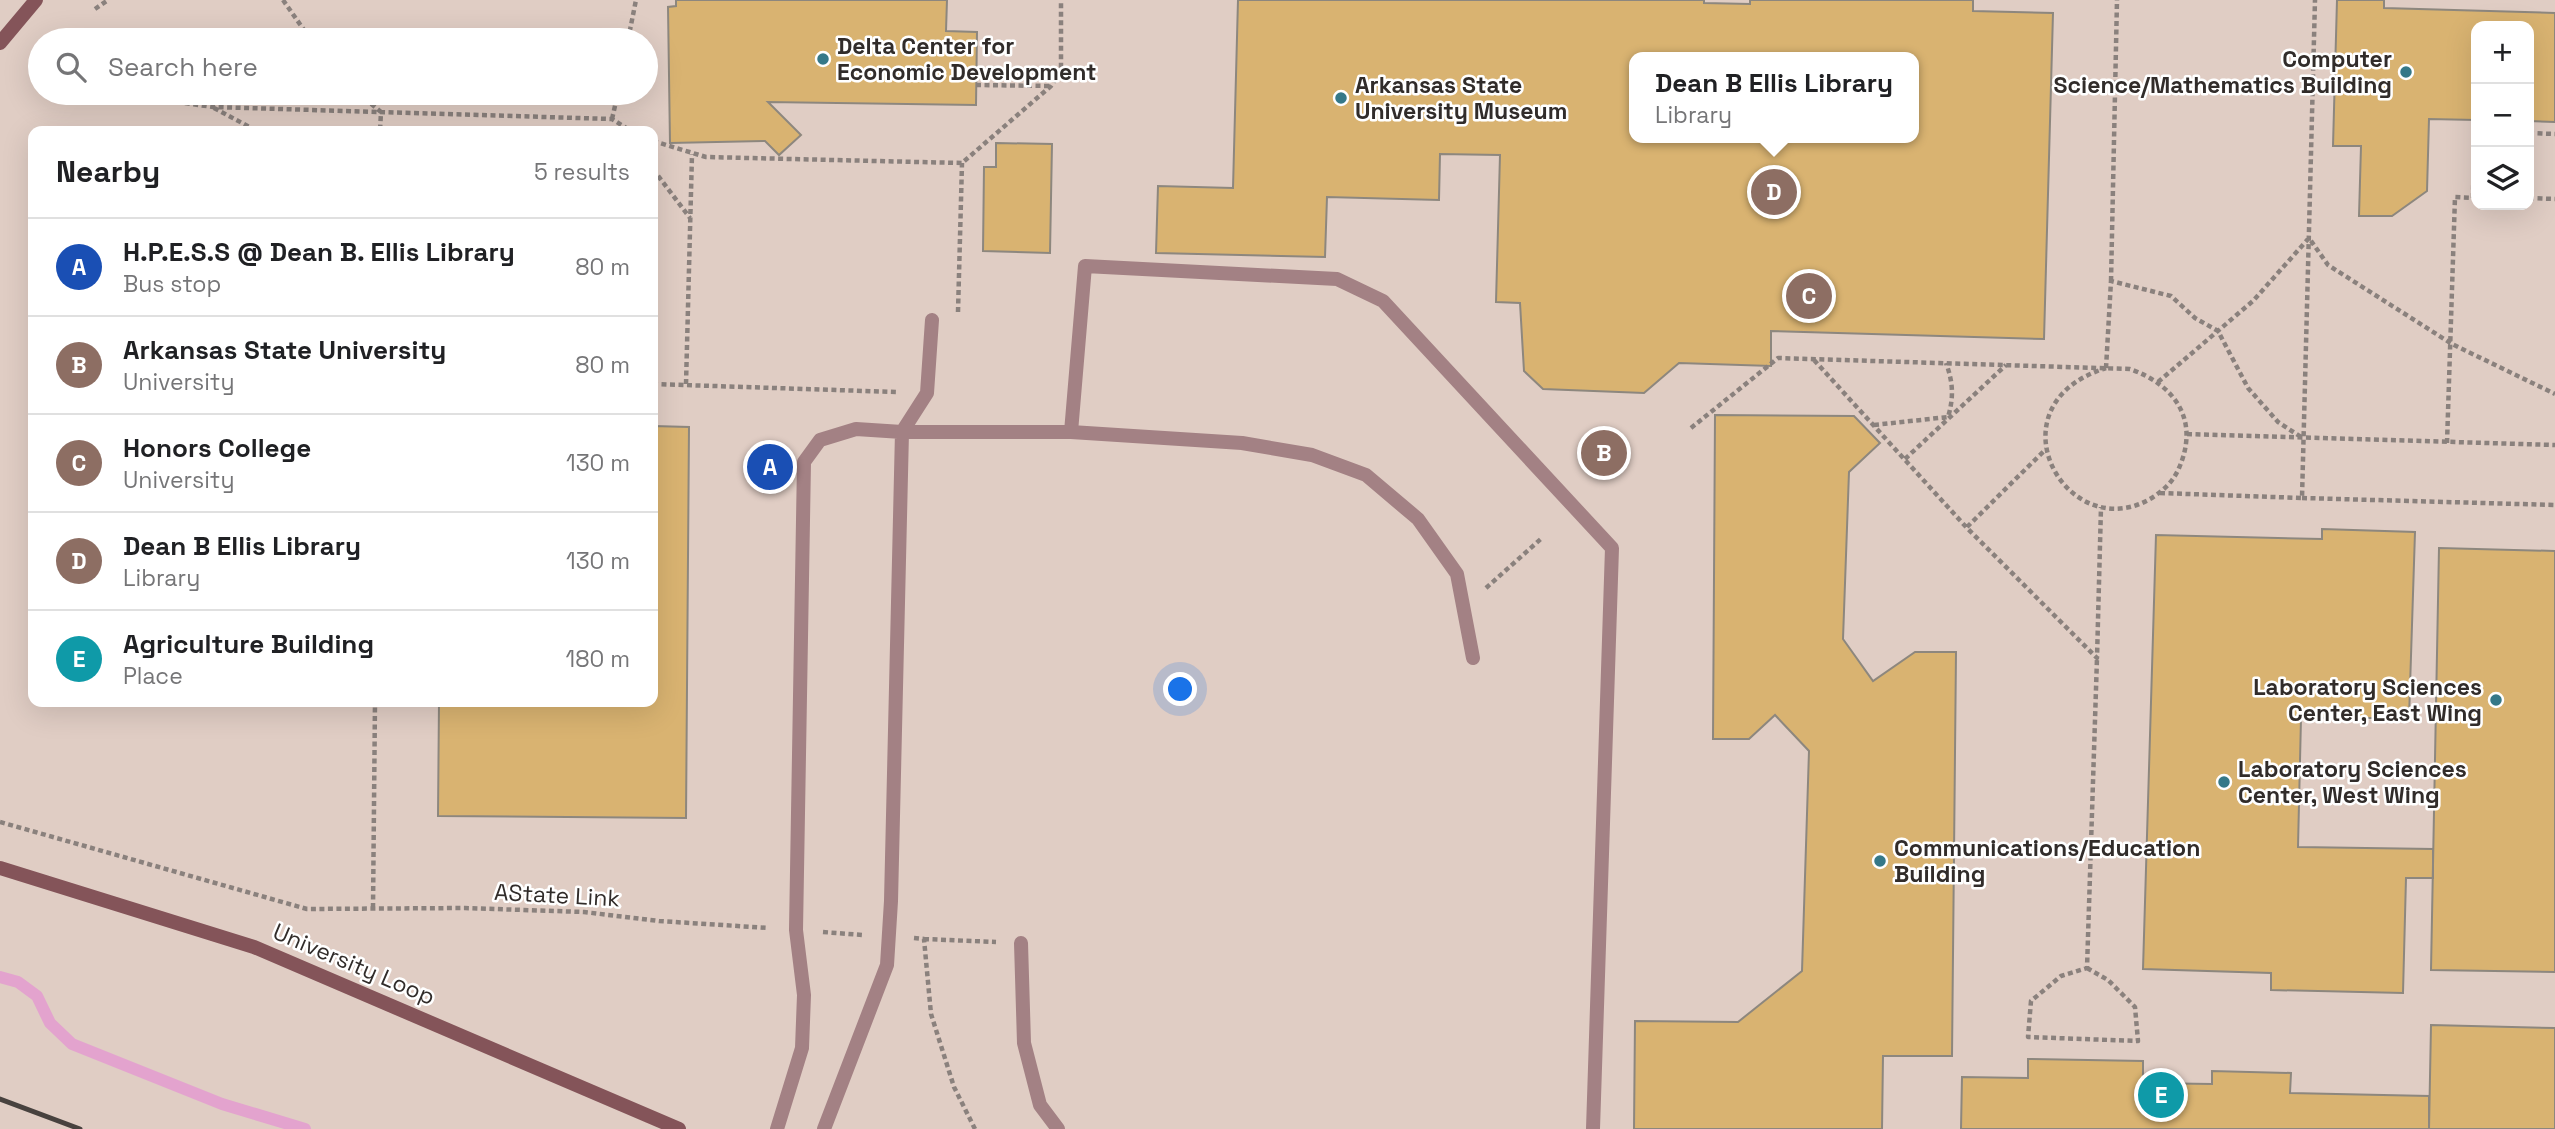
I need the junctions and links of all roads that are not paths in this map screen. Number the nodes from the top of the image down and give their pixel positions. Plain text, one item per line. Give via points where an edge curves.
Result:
1 (36, 0) edge
2 (0, 43) edge
3 (932, 320) dead end
4 (902, 432) junction
5 (1071, 432) junction
6 (1473, 658) dead end
7 (0, 868) edge
8 (1021, 943) road end
9 (680, 1129) edge
10 (777, 1129) edge
11 (824, 1129) edge
12 (1058, 1129) edge
13 (1593, 1129) edge

1 - 2 street
3 - 4 lane via 927,393
4 - 5 lane
4 - 10 lane via 856,429 820,440 804,462 796,930 804,995 803,1048
4 - 11 lane via 887,965
5 - 6 lane via 1253,445 1312,455 1366,475 1418,519 1457,574
5 - 13 lane via 1085,266 1337,279 1383,301 1612,548
7 - 9 street, University Loop via 254,947
8 - 12 lane via 1024,1043 1040,1105

